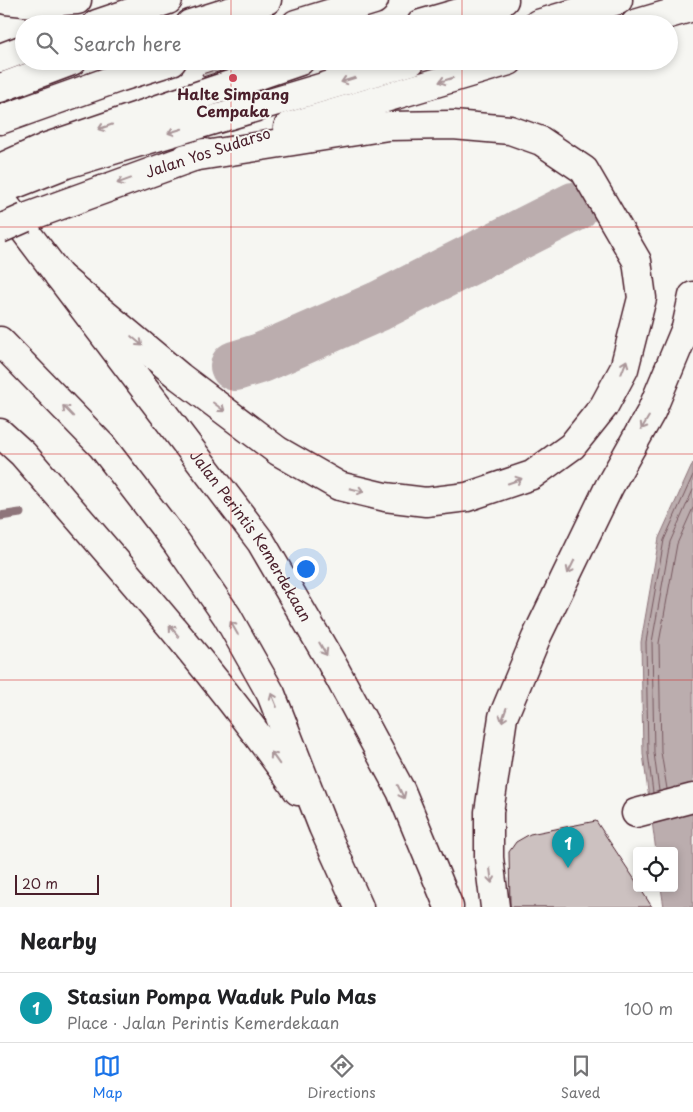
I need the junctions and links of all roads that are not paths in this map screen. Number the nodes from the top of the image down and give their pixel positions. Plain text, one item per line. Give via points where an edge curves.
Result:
1 (6, 0) edge
2 (77, 0) edge
3 (168, 0) edge
4 (267, 0) edge
5 (374, 0) edge
6 (504, 0) edge
7 (618, 0) edge
8 (693, 7) edge
9 (124, 15) edge
10 (219, 15) edge
11 (325, 15) edge
12 (452, 15) edge
13 (568, 15) edge
14 (666, 15) edge
15 (0, 40) edge
16 (15, 42) edge
17 (15, 52) edge
18 (0, 58) edge
19 (48, 70) edge
20 (143, 70) edge
21 (274, 70) edge
22 (381, 70) edge
23 (479, 70) edge
24 (0, 88) edge
25 (0, 120) edge
26 (186, 158) junction
27 (0, 168) edge
28 (0, 190) edge
29 (0, 198) edge
30 (0, 229) edge
31 (59, 276) junction
32 (693, 296) edge
33 (0, 341) edge
34 (0, 433) edge
35 (693, 798) edge
36 (641, 811) dead end
37 (323, 827) junction
38 (359, 907) edge
39 (449, 907) edge
40 (495, 907) edge

1 - 2 main road via 34,3
3 - 9 main road
4 - 10 main road
5 - 11 main road
6 - 12 main road
7 - 13 main road
8 - 14 main road
15 - 16 main road
17 - 18 main road
19 - 24 main road
20 - 25 main road
21 -> 27 main road via 47,147
22 -> 28 main road, Jalan Yos Sudarso via 66,164
23 -> 26 main road, Jalan Yos Sudarso
26 -> 30 main road, Jalan Yos Sudarso, bridge
31 -> 26 main road via 180,378 278,451 339,486 385,497 426,502 467,497 532,475 572,446 604,406 624,369 642,298 637,261 584,170 541,141 510,130 388,126
29 - 31 main road, Jalan Perintis Kemerdekaan
31 -> 39 main road, Jalan Perintis Kemerdekaan via 261,542 402,791
32 -> 40 main road via 680,345 652,412 608,487 536,638 503,717 489,812 489,858
37 -> 33 main road via 272,694 227,616 176,542 102,446
37 -> 34 main road via 259,735 23,454
35 - 36 main road
37 - 38 main road

